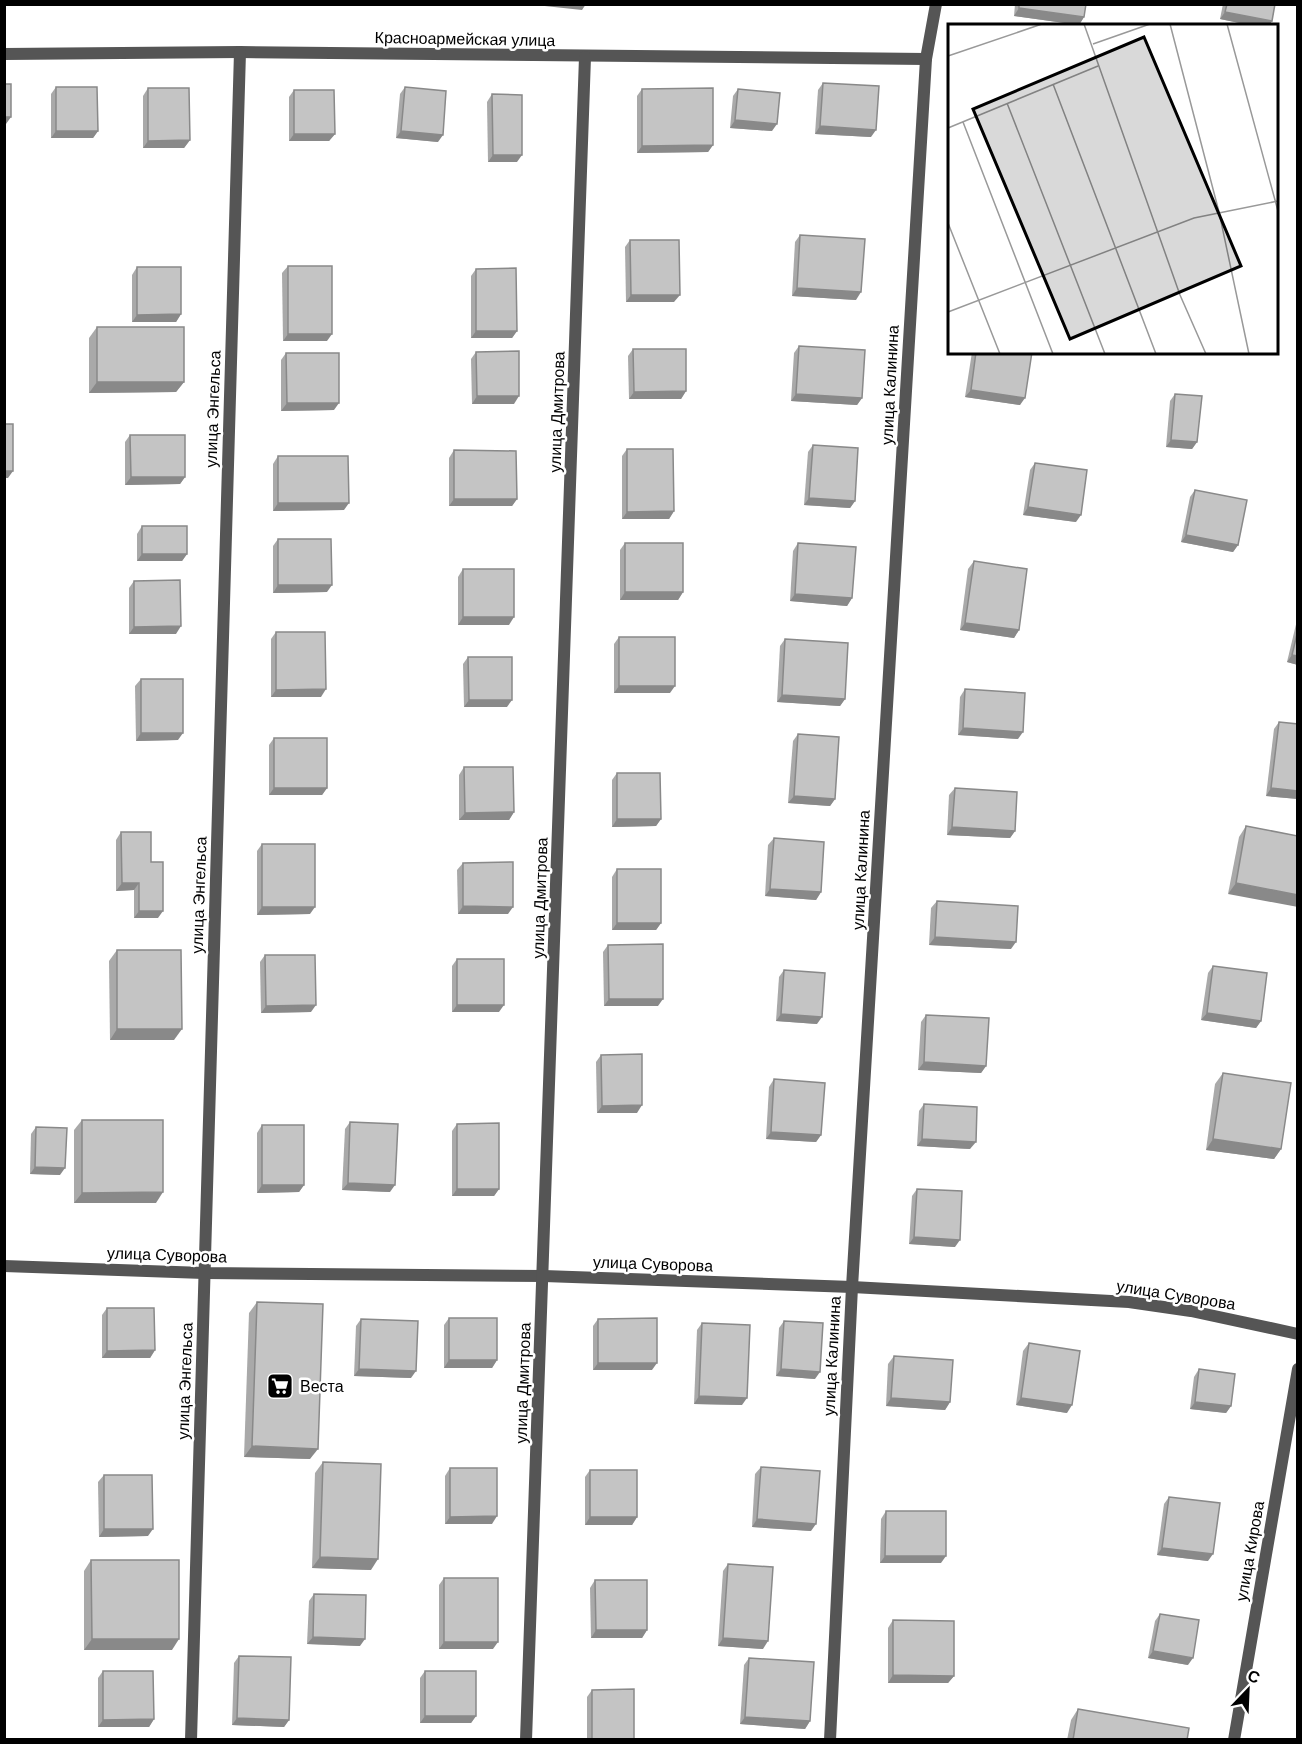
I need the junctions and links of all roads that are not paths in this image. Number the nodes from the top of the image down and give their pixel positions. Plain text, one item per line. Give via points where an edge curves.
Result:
1 (936, 4) edge
2 (240, 52) junction
3 (4, 54) edge
4 (585, 57) junction
5 (926, 59) junction
6 (4, 1266) edge
7 (204, 1273) junction
8 (544, 1276) junction
9 (852, 1287) junction
10 (1298, 1334) edge
11 (1298, 1369) edge
12 (191, 1740) edge
13 (526, 1740) edge
14 (830, 1740) edge
15 (1234, 1740) edge

1 - 5 street, улица Калинина
2 - 3 street, Красноармейская улица
2 - 4 street, Красноармейская улица
2 - 7 street, улица Энгельса
4 - 5 street, Красноармейская улица
4 - 8 street, улица Дмитрова
5 - 9 street, улица Калинина
6 - 7 street, улица Суворова
7 - 8 street, улица Суворова
7 - 12 street, улица Энгельса
8 - 9 street, улица Суворова
8 - 13 street, улица Дмитрова
9 - 10 street, улица Суворова via 1129,1302
9 - 14 street, улица Калинина
11 - 15 street, улица Кирова

